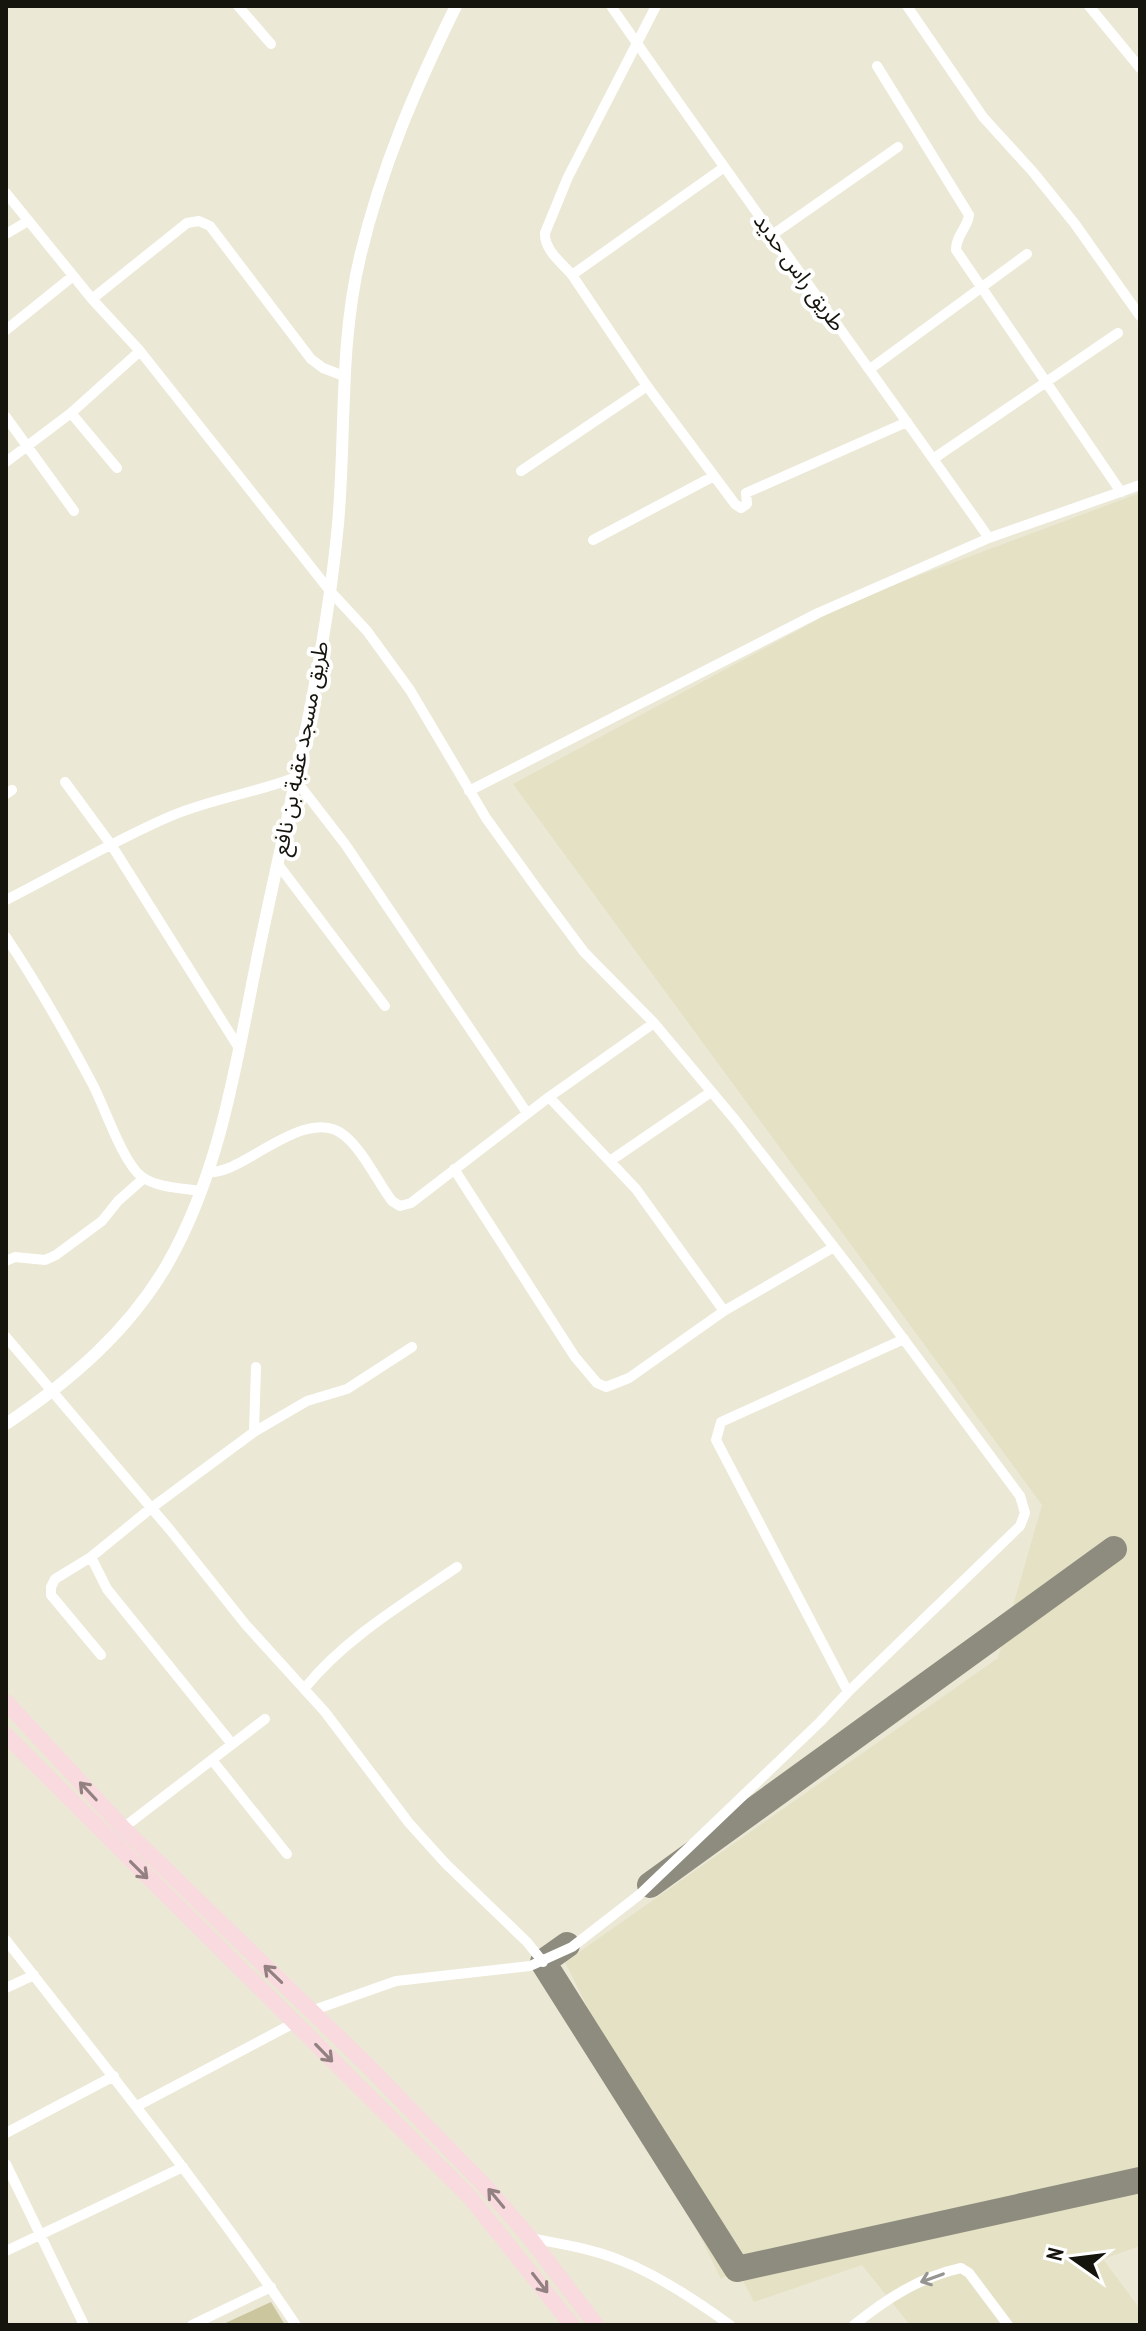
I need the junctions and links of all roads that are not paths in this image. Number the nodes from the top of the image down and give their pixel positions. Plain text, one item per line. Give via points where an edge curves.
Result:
1 (238, 6) edge
2 (456, 6) edge
3 (611, 6) edge
4 (656, 6) edge
5 (907, 6) edge
6 (1089, 6) edge
7 (636, 42) junction
8 (271, 44) dead end
9 (877, 66) dead end
10 (1140, 68) edge
11 (898, 147) dead end
12 (723, 168) junction
13 (6, 193) edge
14 (28, 221) junction
15 (6, 234) edge
16 (772, 235) junction
17 (1027, 254) dead end
18 (572, 275) junction
19 (73, 276) junction
20 (983, 287) junction
21 (92, 299) junction
22 (1140, 316) edge
23 (6, 330) edge
24 (1118, 333) dead end
25 (140, 351) junction
26 (870, 369) junction
27 (344, 376) junction
28 (1048, 383) junction
29 (647, 386) junction
30 (71, 413) junction
31 (6, 417) edge
32 (907, 422) junction
33 (28, 446) junction
34 (933, 459) junction
35 (6, 462) edge
36 (117, 468) dead end
37 (521, 471) dead end
38 (714, 476) junction
39 (1140, 485) edge
40 (1121, 492) junction
41 (74, 511) dead end
42 (989, 538) junction
43 (593, 540) dead end
44 (330, 591) junction
45 (294, 778) junction
46 (65, 782) dead end
47 (469, 791) junction
48 (112, 846) junction
49 (277, 863) junction
50 (6, 900) edge
51 (6, 937) edge
52 (385, 1006) dead end
53 (654, 1023) junction
54 (239, 1048) junction
55 (711, 1092) junction
56 (549, 1097) junction
57 (527, 1113) junction
58 (610, 1161) junction
59 (454, 1169) junction
60 (208, 1173) junction
61 (144, 1178) junction
62 (201, 1191) junction
63 (834, 1247) junction
64 (6, 1261) edge
65 (724, 1311) junction
66 (6, 1337) edge
67 (904, 1339) junction
68 (412, 1347) dead end
69 (256, 1367) dead end
70 (52, 1392) junction
71 (6, 1424) edge
72 (254, 1432) junction
73 (150, 1509) junction
74 (91, 1557) junction
75 (457, 1567) dead end
76 (101, 1655) dead end
77 (304, 1689) junction
78 (848, 1692) junction
79 (6, 1702) edge
80 (265, 1719) dead end
81 (6, 1735) edge
82 (232, 1744) junction
83 (212, 1760) junction
84 (123, 1828) junction
85 (287, 1854) dead end
86 (6, 1940) edge
87 (543, 1962) junction
88 (34, 1975) junction
89 (6, 1988) edge
90 (311, 2011) junction
91 (294, 2023) junction
92 (114, 2076) junction
93 (137, 2106) junction
94 (6, 2133) edge
95 (6, 2164) edge
96 (183, 2167) junction
97 (40, 2234) junction
98 (530, 2238) junction
99 (6, 2251) edge
100 (271, 2287) junction
101 (84, 2325) edge
102 (192, 2325) edge
103 (296, 2325) edge
104 (572, 2325) edge
105 (596, 2325) edge
106 (730, 2325) edge
107 (854, 2325) edge
108 (1008, 2325) edge

1 - 8 street
2 - 27 street, طريق مسجد عقبة بن نافع via 417,84 378,189 359,258
3 - 7 street, طريق راس حديد
4 - 7 street
5 - 22 street via 983,117 1075,224
6 - 10 street
7 - 12 street, طريق راس حديد
7 - 18 street via 545,233 547,246
9 - 20 street via 969,215 956,250
11 - 16 street
12 - 16 street, طريق راس حديد
12 - 18 street
13 - 14 street
14 - 15 street
14 - 19 street
16 - 26 street, طريق راس حديد
17 - 20 street
18 - 29 street
19 - 21 street
19 - 23 street
20 - 26 street
20 - 28 street
21 - 25 street
21 - 27 street via 187,223 199,221 210,226 311,359
24 - 28 street
25 - 30 street
25 - 44 street
26 - 32 street, طريق راس حديد
27 - 44 street, طريق مسجد عقبة بن نافع via 340,499
28 - 34 street
28 - 40 street
29 - 37 street
29 - 38 street
30 - 33 street
30 - 36 street
31 - 33 street
32 - 34 street, طريق راس حديد
32 - 38 street via 746,493 745,507 735,504
33 - 35 street
33 - 41 street
34 - 42 street, طريق راس حديد
38 - 43 street
39 - 40 street
40 - 42 street
42 - 47 street via 818,613
44 - 45 street, طريق مسجد عقبة بن نافع
44 - 47 street via 410,690
45 - 48 street via 171,816
45 - 49 street, طريق مسجد عقبة بن نافع
45 - 57 street via 345,844
46 - 48 street
47 - 53 street via 584,952
48 - 50 street
48 - 54 street
49 - 52 street
49 - 54 street, طريق مسجد عقبة بن نافع
51 - 61 street via 54,1013 130,1165
53 - 55 street
53 - 56 street
54 - 60 street, طريق مسجد عقبة بن نافع
55 - 58 street
55 - 63 street
56 - 57 street
56 - 58 street
57 - 59 street
58 - 65 street
59 - 60 street via 400,1206 348,1139 321,1127
59 - 65 street via 597,1383 606,1387 629,1378
60 - 62 street, طريق مسجد عقبة بن نافع
61 - 62 street
61 - 64 street via 102,1221 56,1255
62 - 70 street, طريق مسجد عقبة بن نافع via 152,1288 98,1352
63 - 65 street
63 - 67 street
66 - 70 street
67 - 78 street via 1020,1496 1025,1513 1020,1526
67 - 78 street via 721,1422 717,1432 716,1440
68 - 72 street via 347,1389 307,1401
69 - 72 street
70 - 71 street, طريق مسجد عقبة بن نافع
70 - 73 street
72 - 73 street
73 - 74 street
73 - 77 street
74 - 76 street via 55,1579 50,1591
74 - 82 street via 107,1589
75 - 77 street via 364,1632
77 - 87 street via 409,1823
78 - 87 street via 639,1895 572,1947
84 -> 79 main road
80 - 82 street
81 -> 91 main road
82 - 83 street
83 - 84 street
83 - 85 street
90 -> 84 main road
86 - 88 street
87 - 90 street via 396,1981
88 - 89 street
88 - 92 street
98 -> 90 main road
91 - 93 street
91 -> 104 main road via 469,2196
92 - 93 street
92 - 94 street
93 - 96 street
95 - 97 street
96 - 97 street
96 - 100 street
97 - 99 street
97 - 101 street
98 - 105 main road
98 - 106 street via 623,2261
100 - 102 street
100 - 103 street
108 -> 107 street via 961,2268 902,2290

